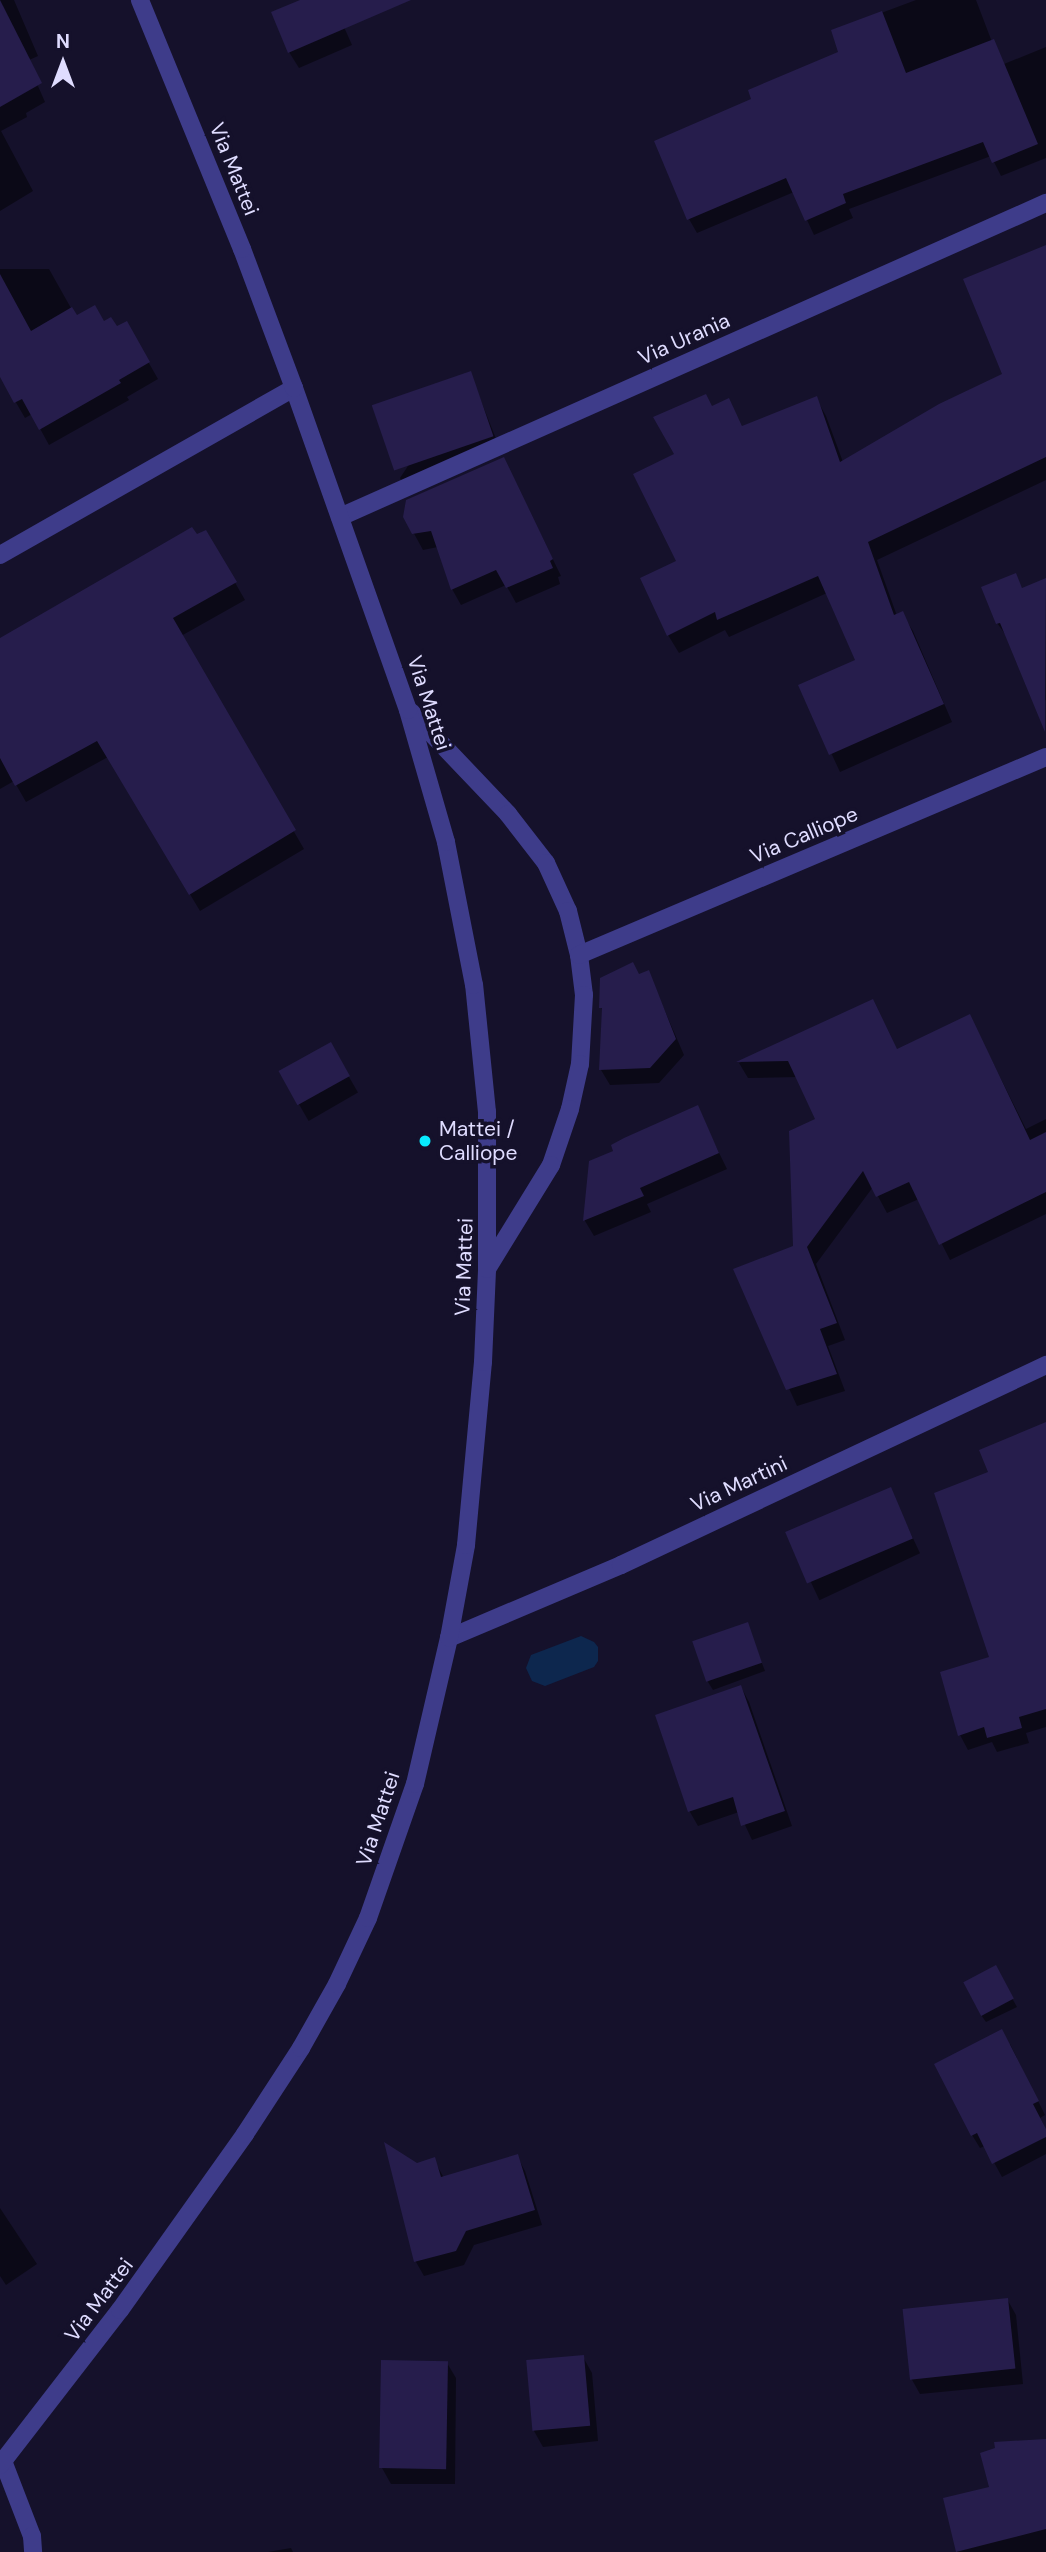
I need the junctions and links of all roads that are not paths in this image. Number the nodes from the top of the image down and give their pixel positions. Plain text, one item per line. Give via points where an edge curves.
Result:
1 (140, 0) edge
2 (1046, 203) edge
3 (294, 388) junction
4 (340, 517) junction
5 (0, 555) edge
6 (408, 710) junction
7 (1046, 757) edge
8 (579, 955) junction
9 (487, 1269) junction
10 (1046, 1365) edge
11 (449, 1638) junction
12 (2, 2463) edge
13 (33, 2552) edge

1 - 3 street, Via Mattei
2 - 4 street, Via Urania
3 - 4 street, Via Mattei
3 - 5 street
4 - 6 street, Via Mattei
6 - 8 street via 508,814 546,863 568,911
6 - 9 street, Via Mattei via 446,842 474,985 487,1112
7 - 8 street, Via Calliope
8 - 9 street via 584,995 580,1064 570,1109 551,1166
9 - 11 street, Via Mattei via 476,1462
10 - 11 street, Via Martini via 621,1565
11 - 12 street, Via Mattei via 415,1784 393,1852 337,1984 301,2048 193,2211
12 - 13 street via 32,2536

